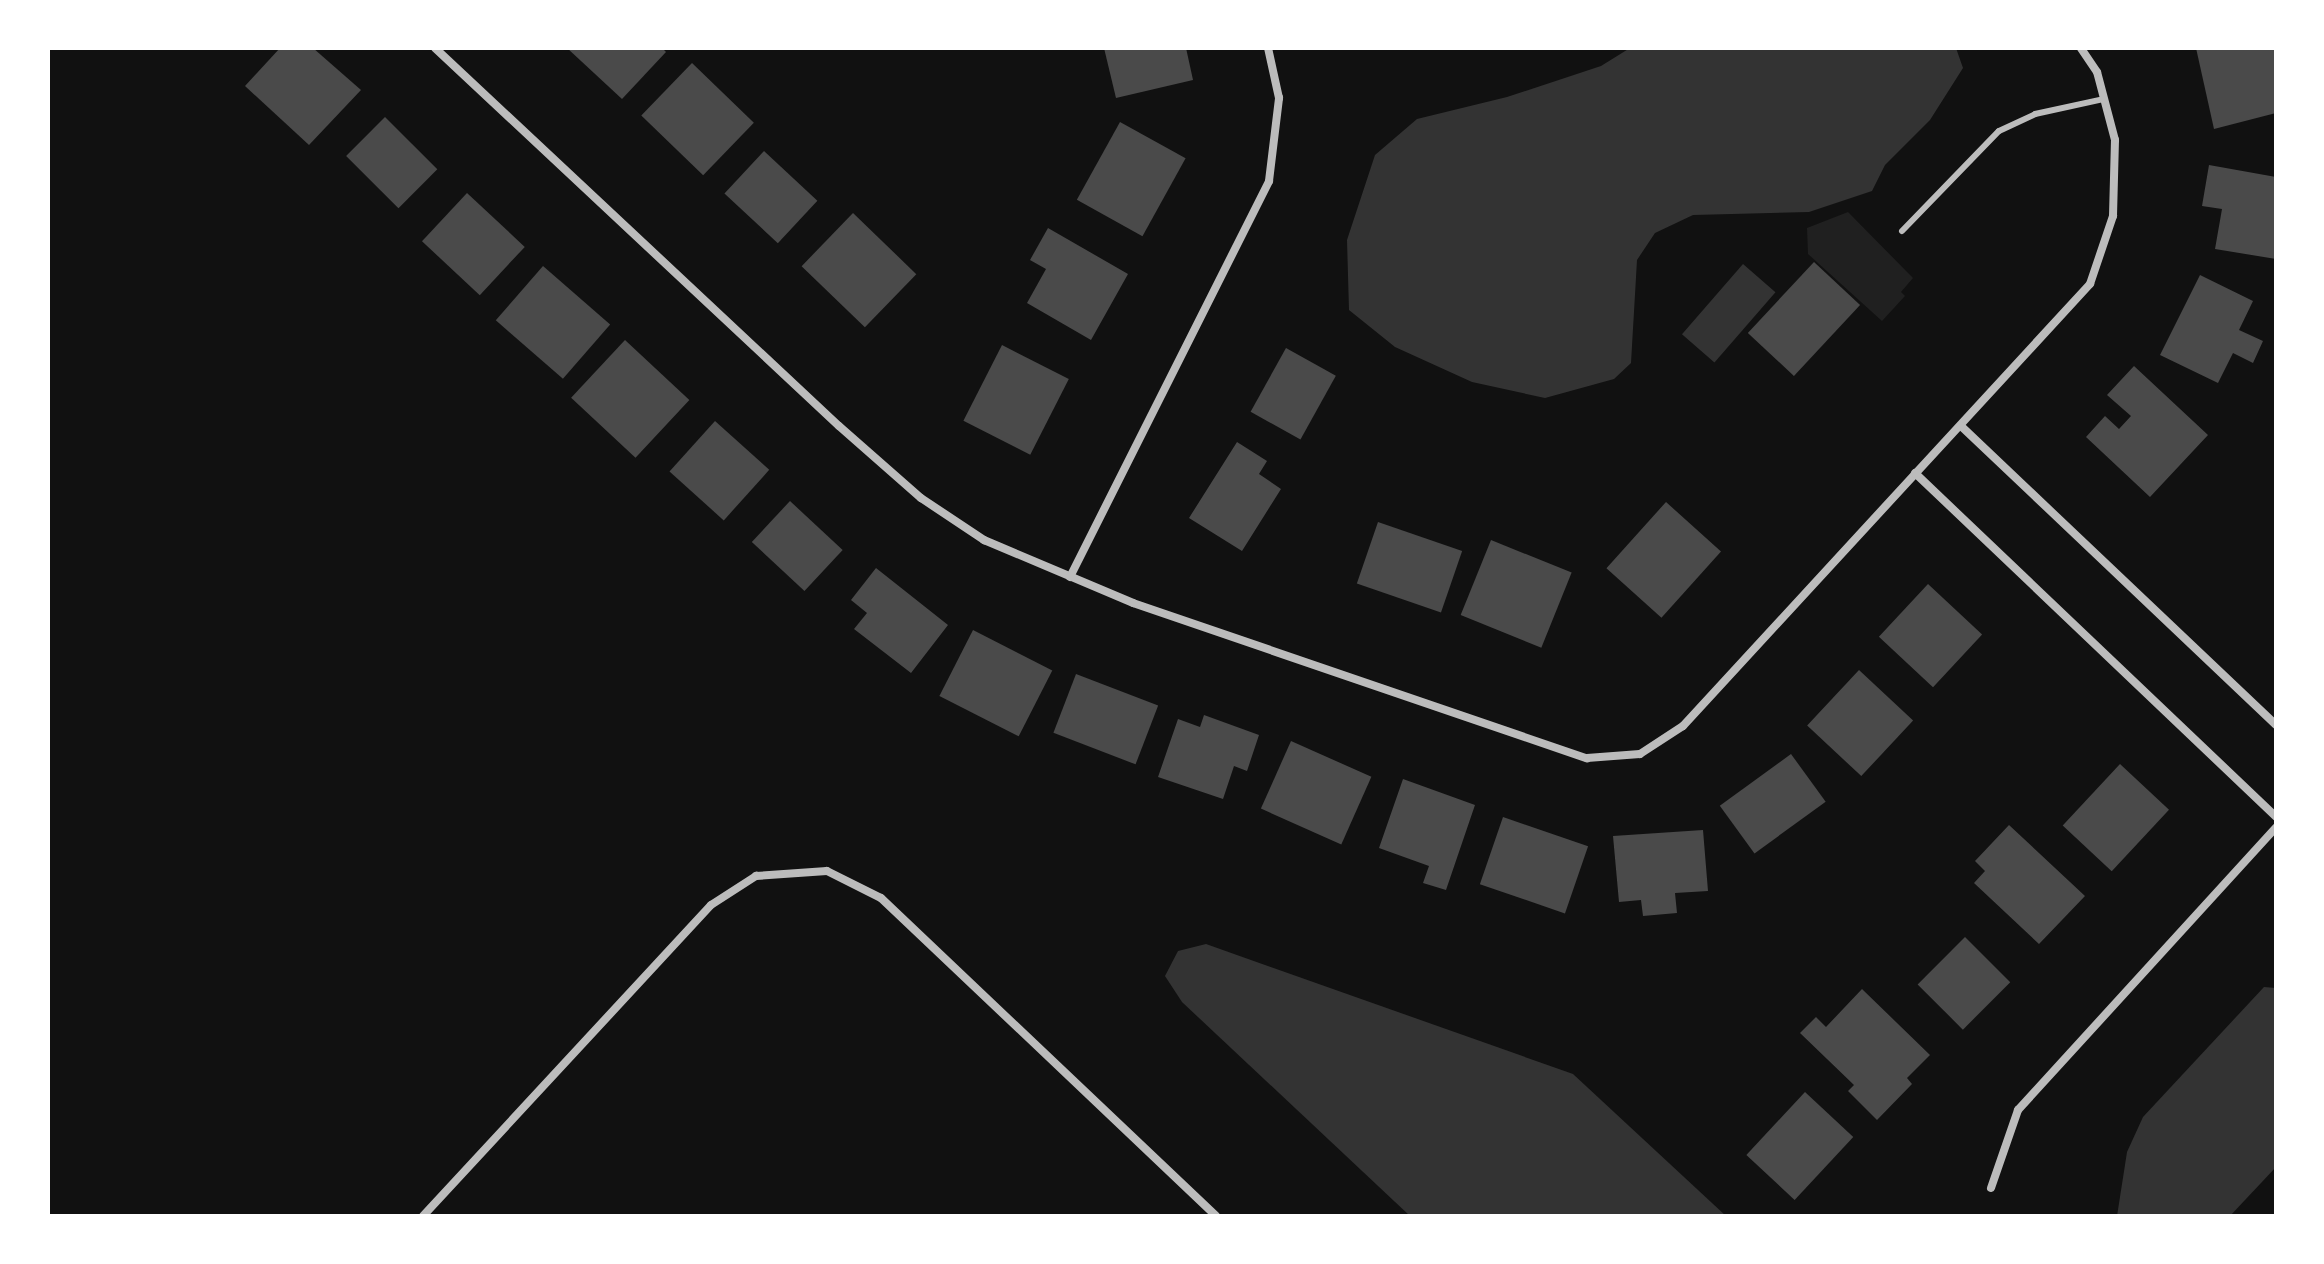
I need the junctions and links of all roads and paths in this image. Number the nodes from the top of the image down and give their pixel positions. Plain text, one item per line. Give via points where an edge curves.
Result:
1 (435, 48) edge
2 (1268, 48) edge
3 (2081, 48) edge
4 (2104, 99) junction
5 (1902, 231) dead end
6 (1961, 426) junction
7 (1915, 473) junction
8 (1070, 577) junction
9 (2276, 725) edge
10 (2276, 817) edge
11 (2276, 827) edge
12 (1991, 1188) dead end
13 (423, 1216) edge
14 (1216, 1216) edge

1 - 8 street via 900,481 984,540
2 - 8 street via 1279,98 1269,181
3 - 4 street via 2097,72
4 - 5 lane via 2035,114 1999,131
4 - 6 street via 2115,140 2113,216 2090,284
6 - 7 street
6 - 9 street
7 - 8 street via 1683,726 1640,754 1587,758
7 - 10 street
11 - 12 street via 2018,1110
13 - 14 street via 711,905 756,876 827,871 881,898

